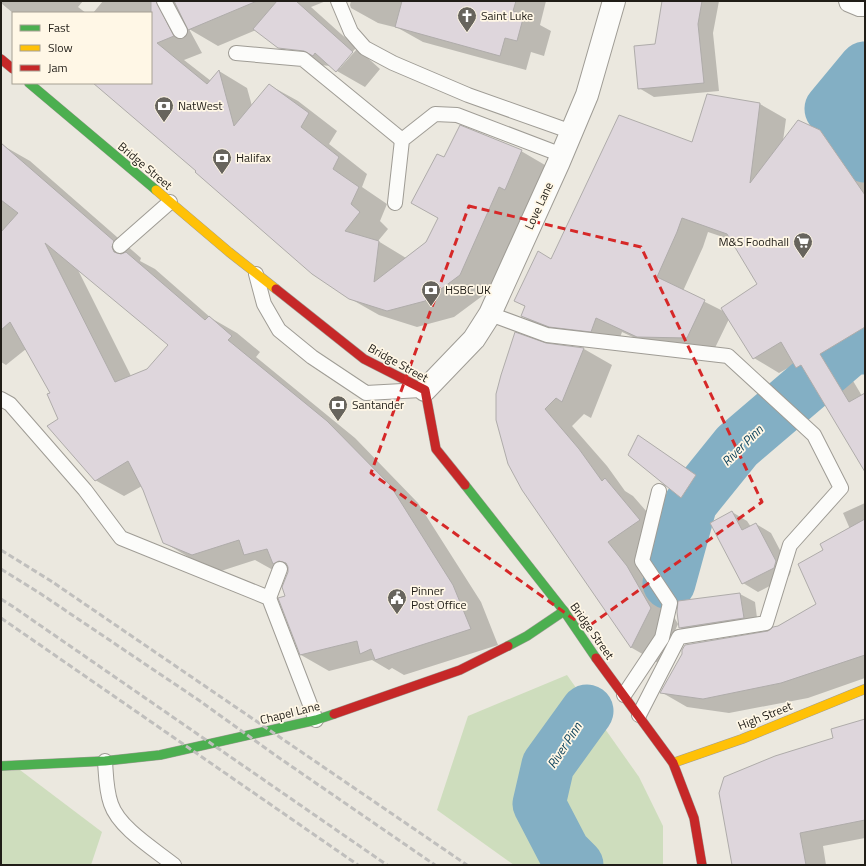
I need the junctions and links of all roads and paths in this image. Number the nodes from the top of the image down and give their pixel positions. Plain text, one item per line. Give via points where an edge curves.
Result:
1 (164, 1) edge
2 (338, 1) edge
3 (614, 1) edge
4 (846, 1) edge
5 (865, 8) edge
6 (180, 31) dead end
7 (236, 53) dead end
8 (1, 59) edge
9 (12, 68) edge
10 (30, 84) edge
11 (572, 132) junction
12 (402, 140) junction
13 (562, 155) junction
14 (170, 202) junction
15 (395, 203) dead end
16 (120, 246) dead end
17 (256, 274) junction
18 (490, 314) junction
19 (425, 390) junction
20 (1, 400) edge
21 (659, 491) dead end
22 (280, 569) dead end
23 (268, 598) junction
24 (564, 611) junction
25 (865, 689) edge
26 (624, 695) junction
27 (639, 715) junction
28 (316, 720) junction
29 (105, 761) junction
30 (673, 763) junction
31 (1, 766) edge
32 (174, 865) edge
33 (702, 865) edge

1 - 6 lane
2 - 11 lane via 351,32 365,48 393,63 468,95
3 - 11 street, Love Lane via 588,95
4 - 5 lane via 847,4 859,9
7 - 12 lane via 303,59
8 - 9 street
10 - 14 street, Bridge Street
11 - 13 street, Love Lane
12 - 13 lane via 435,114 457,115
12 - 15 lane
13 - 18 street, Love Lane
14 - 16 lane
14 - 17 street, Bridge Street
17 - 19 street, Bridge Street via 364,359
17 - 19 lane via 264,304 279,330 312,357 366,393
18 - 19 street, Love Lane via 474,340
18 - 27 lane via 547,335 728,356 814,435 841,488 790,545 766,623 679,637
19 - 24 street, Bridge Street via 436,449
20 - 23 lane via 10,404 61,462 121,538
21 - 26 lane via 642,561 670,603 662,638
22 - 23 lane
23 - 28 lane
24 - 26 street, Bridge Street
24 - 28 street, Chapel Lane via 527,636 460,670
25 - 30 street, High Street
26 - 27 street, Bridge Street
27 - 30 street, Bridge Street
28 - 29 street, Chapel Lane via 160,755
29 - 31 street, Chapel Lane
29 - 32 lane via 108,793 122,824
30 - 33 street, Bridge Street via 694,818

